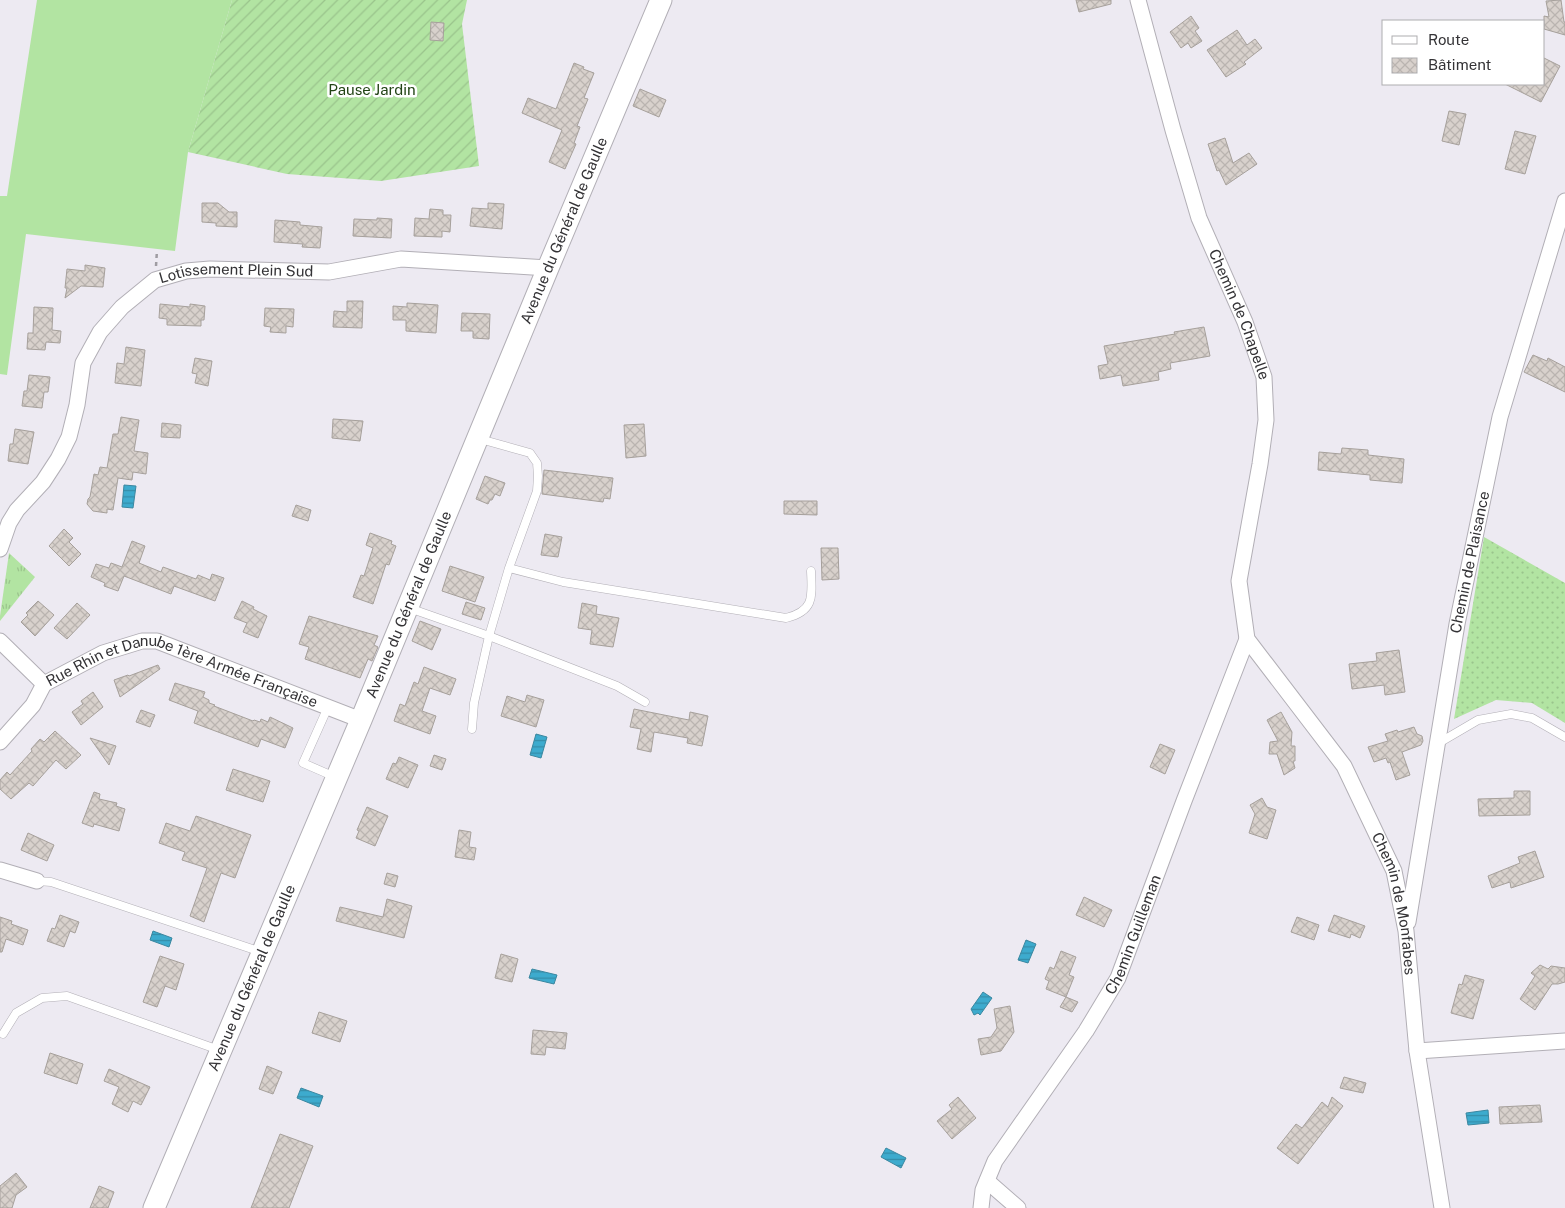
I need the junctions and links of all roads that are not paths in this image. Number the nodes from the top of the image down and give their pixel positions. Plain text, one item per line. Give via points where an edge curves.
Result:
1 (660, 0) edge
2 (1138, 0) edge
3 (1565, 201) edge
4 (548, 268) junction
5 (478, 438) junction
6 (0, 548) edge
7 (508, 568) junction
8 (811, 571) dead end
9 (407, 607) junction
10 (488, 636) junction
11 (1247, 639) junction
12 (0, 641) edge
13 (44, 684) junction
14 (645, 702) dead end
15 (328, 707) junction
16 (361, 720) junction
17 (472, 729) dead end
18 (1565, 737) edge
19 (0, 742) edge
20 (1437, 744) junction
21 (336, 777) junction
22 (0, 870) edge
23 (37, 881) joint
24 (1406, 931) junction
25 (262, 952) junction
26 (3, 1034) dead end
27 (1565, 1041) edge
28 (220, 1050) junction
29 (1417, 1051) junction
30 (986, 1181) junction
31 (154, 1208) edge
32 (981, 1208) edge
33 (1018, 1208) edge
34 (1442, 1208) edge

1 - 4 main road, Avenue du Général de Gaulle
2 - 11 street, Chemin de Chapelle via 1199,218 1245,322 1264,378 1266,420 1239,581
3 - 20 street, Chemin de Plaisance via 1500,417 1457,624
4 - 5 main road, Avenue du Général de Gaulle
4 - 6 street, Lotissement Plein Sud via 401,259 329,272 210,269 186,271 155,280 122,307 100,332 83,362 69,437 43,482 17,510
5 - 7 lane via 530,453 537,463 537,491
5 - 9 main road, Avenue du Général de Gaulle
7 - 8 lane via 563,582 786,618 798,615 808,606 812,595
7 - 10 lane
9 - 10 lane
9 - 16 main road, Avenue du Général de Gaulle
10 - 14 lane via 617,686
10 - 17 lane via 474,702
11 - 24 street, Chemin de Monfabes via 1344,766 1394,871
11 - 30 street, Chemin Guilleman via 1118,978 1086,1031 995,1161
12 - 13 street
13 - 15 street, Rue Rhin et Danube 1ère Armée Française via 103,652 142,641 157,641
13 - 19 street, Rue Rhin et Danube 1ère Armée Française via 33,705
15 - 16 street, Rue Rhin et Danube 1ère Armée Française
15 - 21 lane via 303,762
16 - 21 main road, Avenue du Général de Gaulle
18 - 20 lane via 1532,718 1511,714 1478,720
20 - 24 street, Chemin de Plaisance
21 - 25 main road, Avenue du Général de Gaulle
22 - 23 street
23 - 25 lane via 51,882
24 - 29 street, Chemin de Monfabes
25 - 28 main road, Avenue du Général de Gaulle
26 - 28 lane via 16,1014 42,998 67,996
27 - 29 street
28 - 31 main road, Avenue du Général de Gaulle
29 - 34 street, Chemin de Monfabes
30 - 32 street, Chemin Guilleman
30 - 33 street

